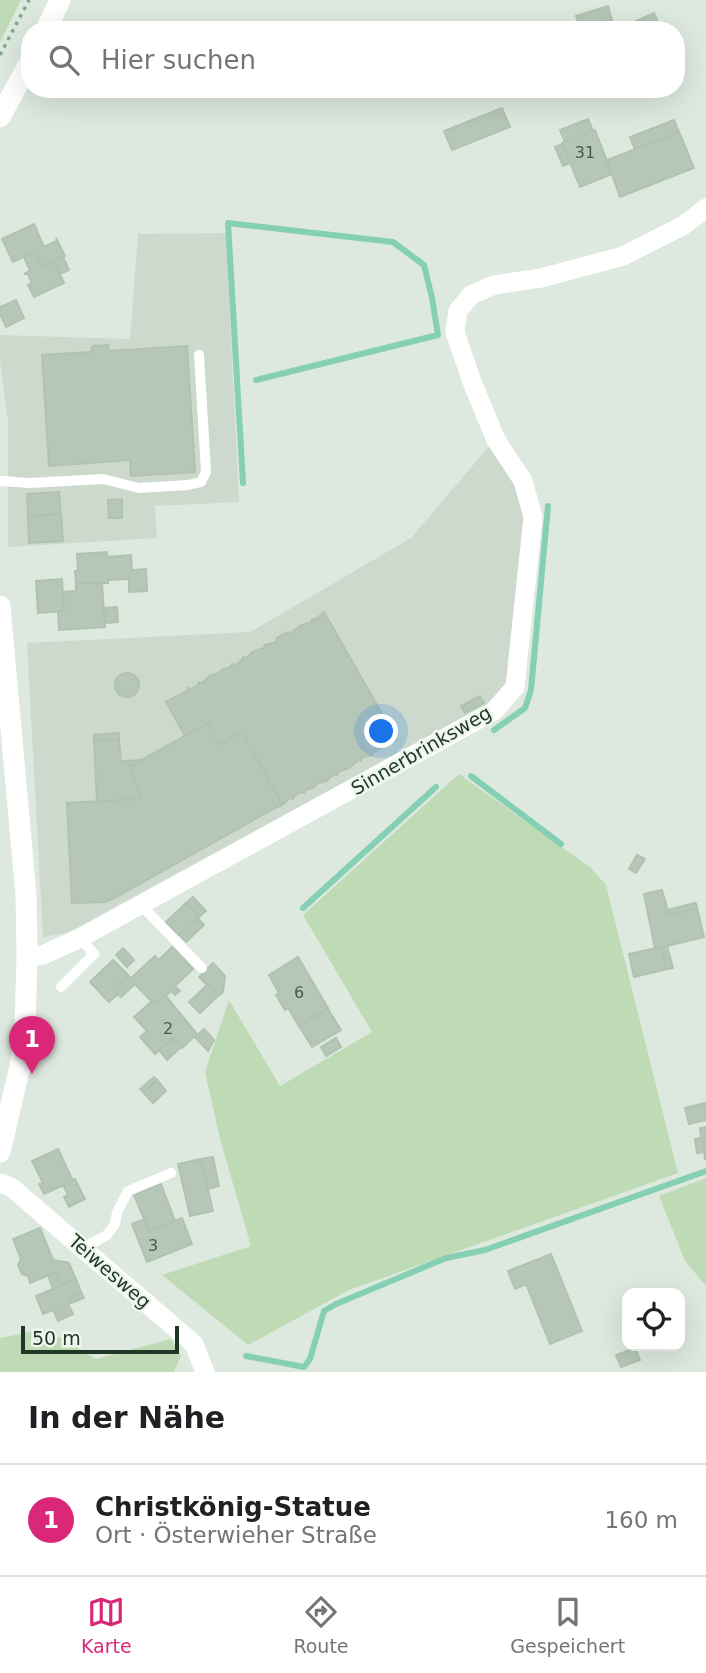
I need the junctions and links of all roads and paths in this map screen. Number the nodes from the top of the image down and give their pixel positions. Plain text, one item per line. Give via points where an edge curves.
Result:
1 (29, 0) edge
2 (60, 0) edge
3 (50, 21) edge
4 (0, 55) edge
5 (21, 79) edge
6 (1, 118) edge
7 (706, 208) edge
8 (199, 355) dead end
9 (0, 481) edge
10 (0, 606) edge
11 (141, 905) junction
12 (80, 938) junction
13 (27, 957) junction
14 (202, 968) dead end
15 (61, 987) dead end
16 (0, 1152) edge
17 (172, 1173) dead end
18 (0, 1183) edge
19 (83, 1248) junction
20 (205, 1372) edge

1 - 4 path
2 - 3 street
5 - 6 street
7 - 11 street, Sinnerbrinksweg via 684,225 623,256 494,285 471,295 457,312 455,332 472,382 496,440 523,481 533,517 515,687 494,711 476,722
8 - 9 lane via 205,472 201,482 139,488 103,479
10 - 13 street via 26,896
11 - 12 street, Sinnerbrinksweg
11 - 14 lane
12 - 13 street, Sinnerbrinksweg via 43,955
12 - 15 lane via 94,954
13 - 16 street via 21,1062
17 - 19 lane via 128,1191 107,1235
18 - 19 street, Teiwesweg via 11,1186
19 - 20 street, Teiwesweg via 194,1344

